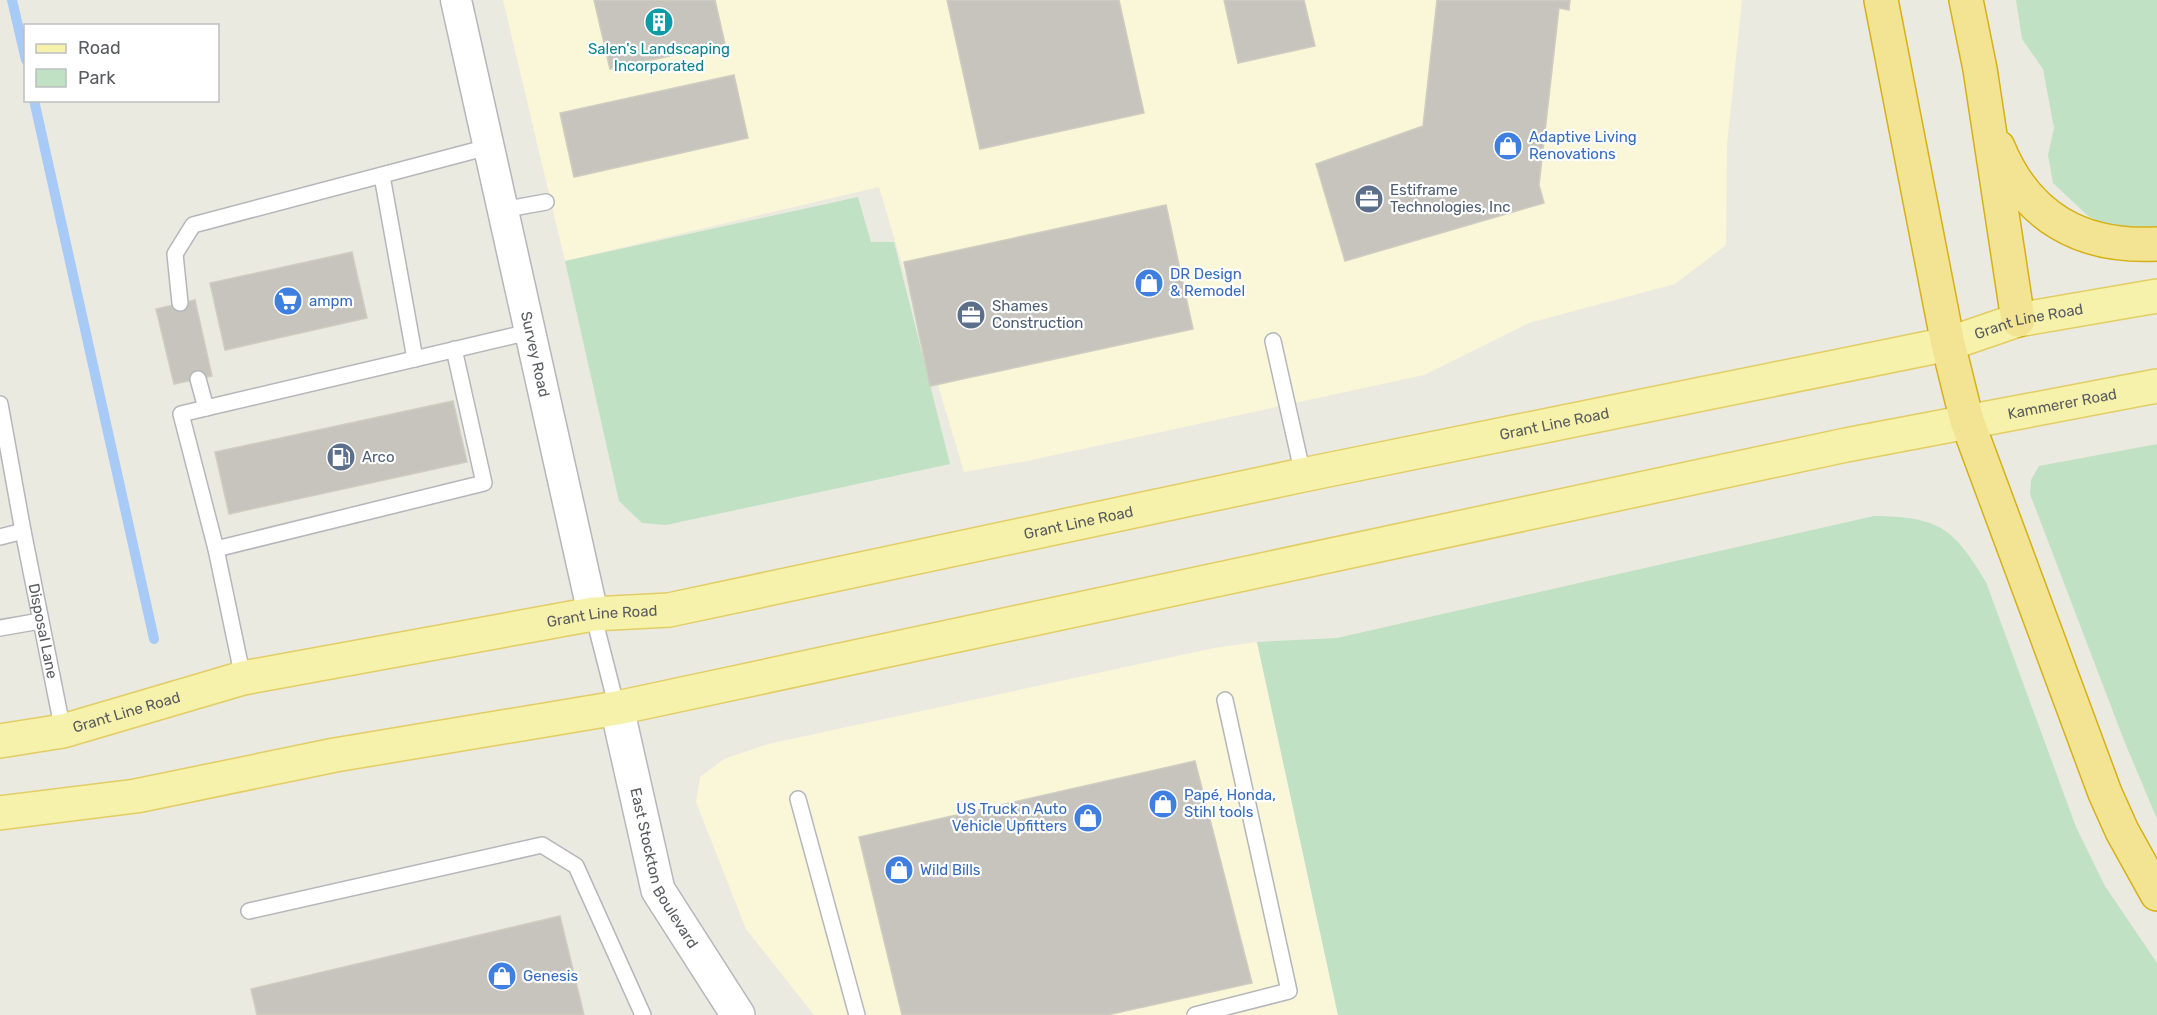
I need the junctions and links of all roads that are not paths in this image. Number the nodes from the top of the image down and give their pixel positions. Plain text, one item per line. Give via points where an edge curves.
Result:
1 (458, 0) edge
2 (1881, 0) edge
3 (1966, 0) edge
4 (1984, 102) junction
5 (488, 147) junction
6 (382, 176) junction
7 (546, 202) dead end
8 (502, 210) junction
9 (2157, 244) edge
10 (2157, 296) edge
11 (180, 303) dead end
12 (2018, 320) junction
13 (529, 332) junction
14 (1273, 341) dead end
15 (1948, 344) junction
16 (454, 349) junction
17 (415, 359) junction
18 (198, 379) dead end
19 (2157, 386) edge
20 (0, 404) edge
21 (206, 408) junction
22 (1967, 421) junction
23 (1303, 475) junction
24 (23, 531) junction
25 (0, 537) edge
26 (216, 549) junction
27 (593, 614) junction
28 (40, 621) junction
29 (0, 628) edge
30 (243, 678) junction
31 (1225, 700) dead end
32 (617, 708) junction
33 (63, 731) junction
34 (0, 741) edge
35 (798, 799) dead end
36 (0, 813) edge
37 (2157, 894) edge
38 (249, 911) dead end
39 (643, 1015) edge
40 (738, 1015) edge
41 (856, 1015) edge
42 (1195, 1015) edge

1 - 5 street, Survey Road
2 - 15 highway
3 - 4 highway
4 - 9 highway via 1990,128 2013,176 2046,215 2089,238 2112,244
4 - 12 highway
5 - 6 lane
5 - 8 street, Survey Road
6 - 11 lane via 193,225 175,254
6 - 17 lane
7 - 8 lane
8 - 13 street, Survey Road
10 - 12 main road, Grant Line Road
12 - 15 main road, Grant Line Road
13 - 16 lane
13 - 27 street, Survey Road
14 - 23 lane
15 - 22 highway
15 - 23 main road, Grant Line Road
16 - 17 lane
16 - 26 lane via 484,483
17 - 21 lane
18 - 21 lane
19 - 22 main road, Kammerer Road
20 - 24 lane, Disposal Lane
21 - 26 lane via 181,414
22 - 32 main road
22 - 37 highway via 2105,793
23 - 27 main road, Grant Line Road via 669,610
24 - 25 lane
24 - 28 lane, Disposal Lane
26 - 30 lane
27 - 30 main road, Grant Line Road
27 - 32 lane, Survey Road
28 - 29 lane
28 - 33 lane, Disposal Lane
30 - 33 main road, Grant Line Road
31 - 42 lane via 1288,991
32 - 36 main road via 335,754 136,796
32 - 40 main road, East Stockton Boulevard via 658,890
33 - 34 main road, Grant Line Road
35 - 41 lane
38 - 39 lane via 542,845 576,866

